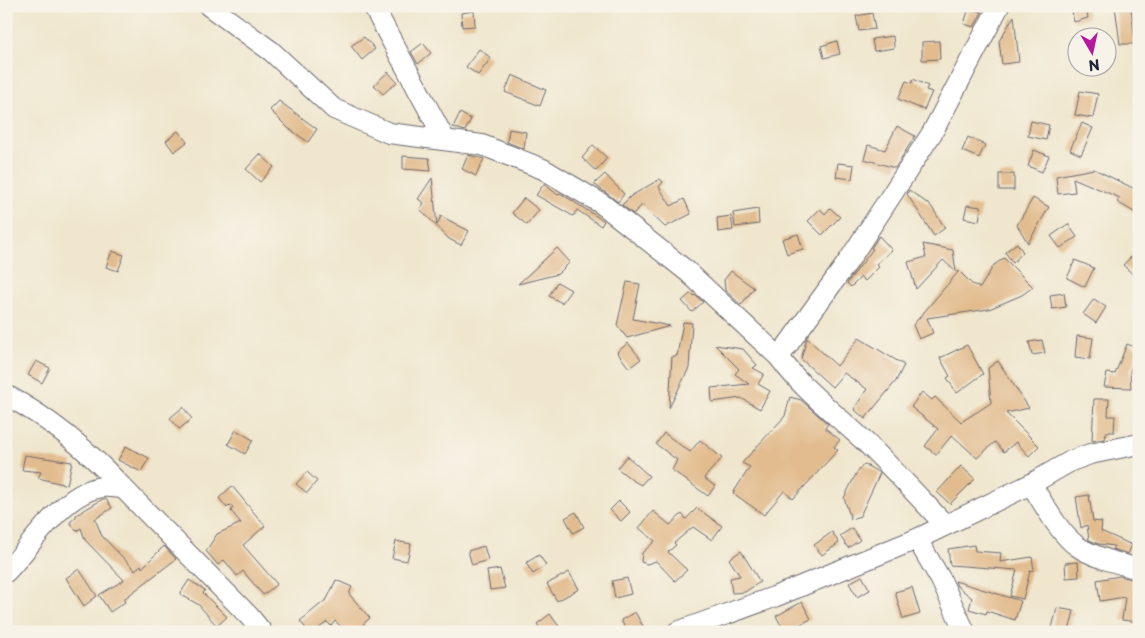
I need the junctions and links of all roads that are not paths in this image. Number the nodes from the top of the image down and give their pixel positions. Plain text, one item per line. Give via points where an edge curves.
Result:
1 (208, 6) edge
2 (373, 6) edge
3 (998, 6) edge
4 (445, 140) junction
5 (780, 357) junction
6 (6, 395) edge
7 (1139, 444) edge
8 (1031, 484) junction
9 (122, 488) junction
10 (944, 524) junction
11 (917, 539) junction
12 (1139, 569) edge
13 (6, 572) edge
14 (262, 632) edge
15 (677, 632) edge
16 (965, 632) edge

1 - 4 street via 271,51 334,109 389,133
2 - 4 street
3 - 5 street via 932,133 847,263
4 - 5 street via 482,145 543,169 602,204 688,272
5 - 10 street via 817,399 862,439
6 - 9 street via 52,422 95,458
7 - 8 street via 1078,459
8 - 10 street
8 - 12 street via 1054,519 1078,546 1115,563
9 - 13 street via 102,487 78,496 52,518
9 - 14 street
10 - 11 street
11 - 15 street
11 - 16 street via 941,580

